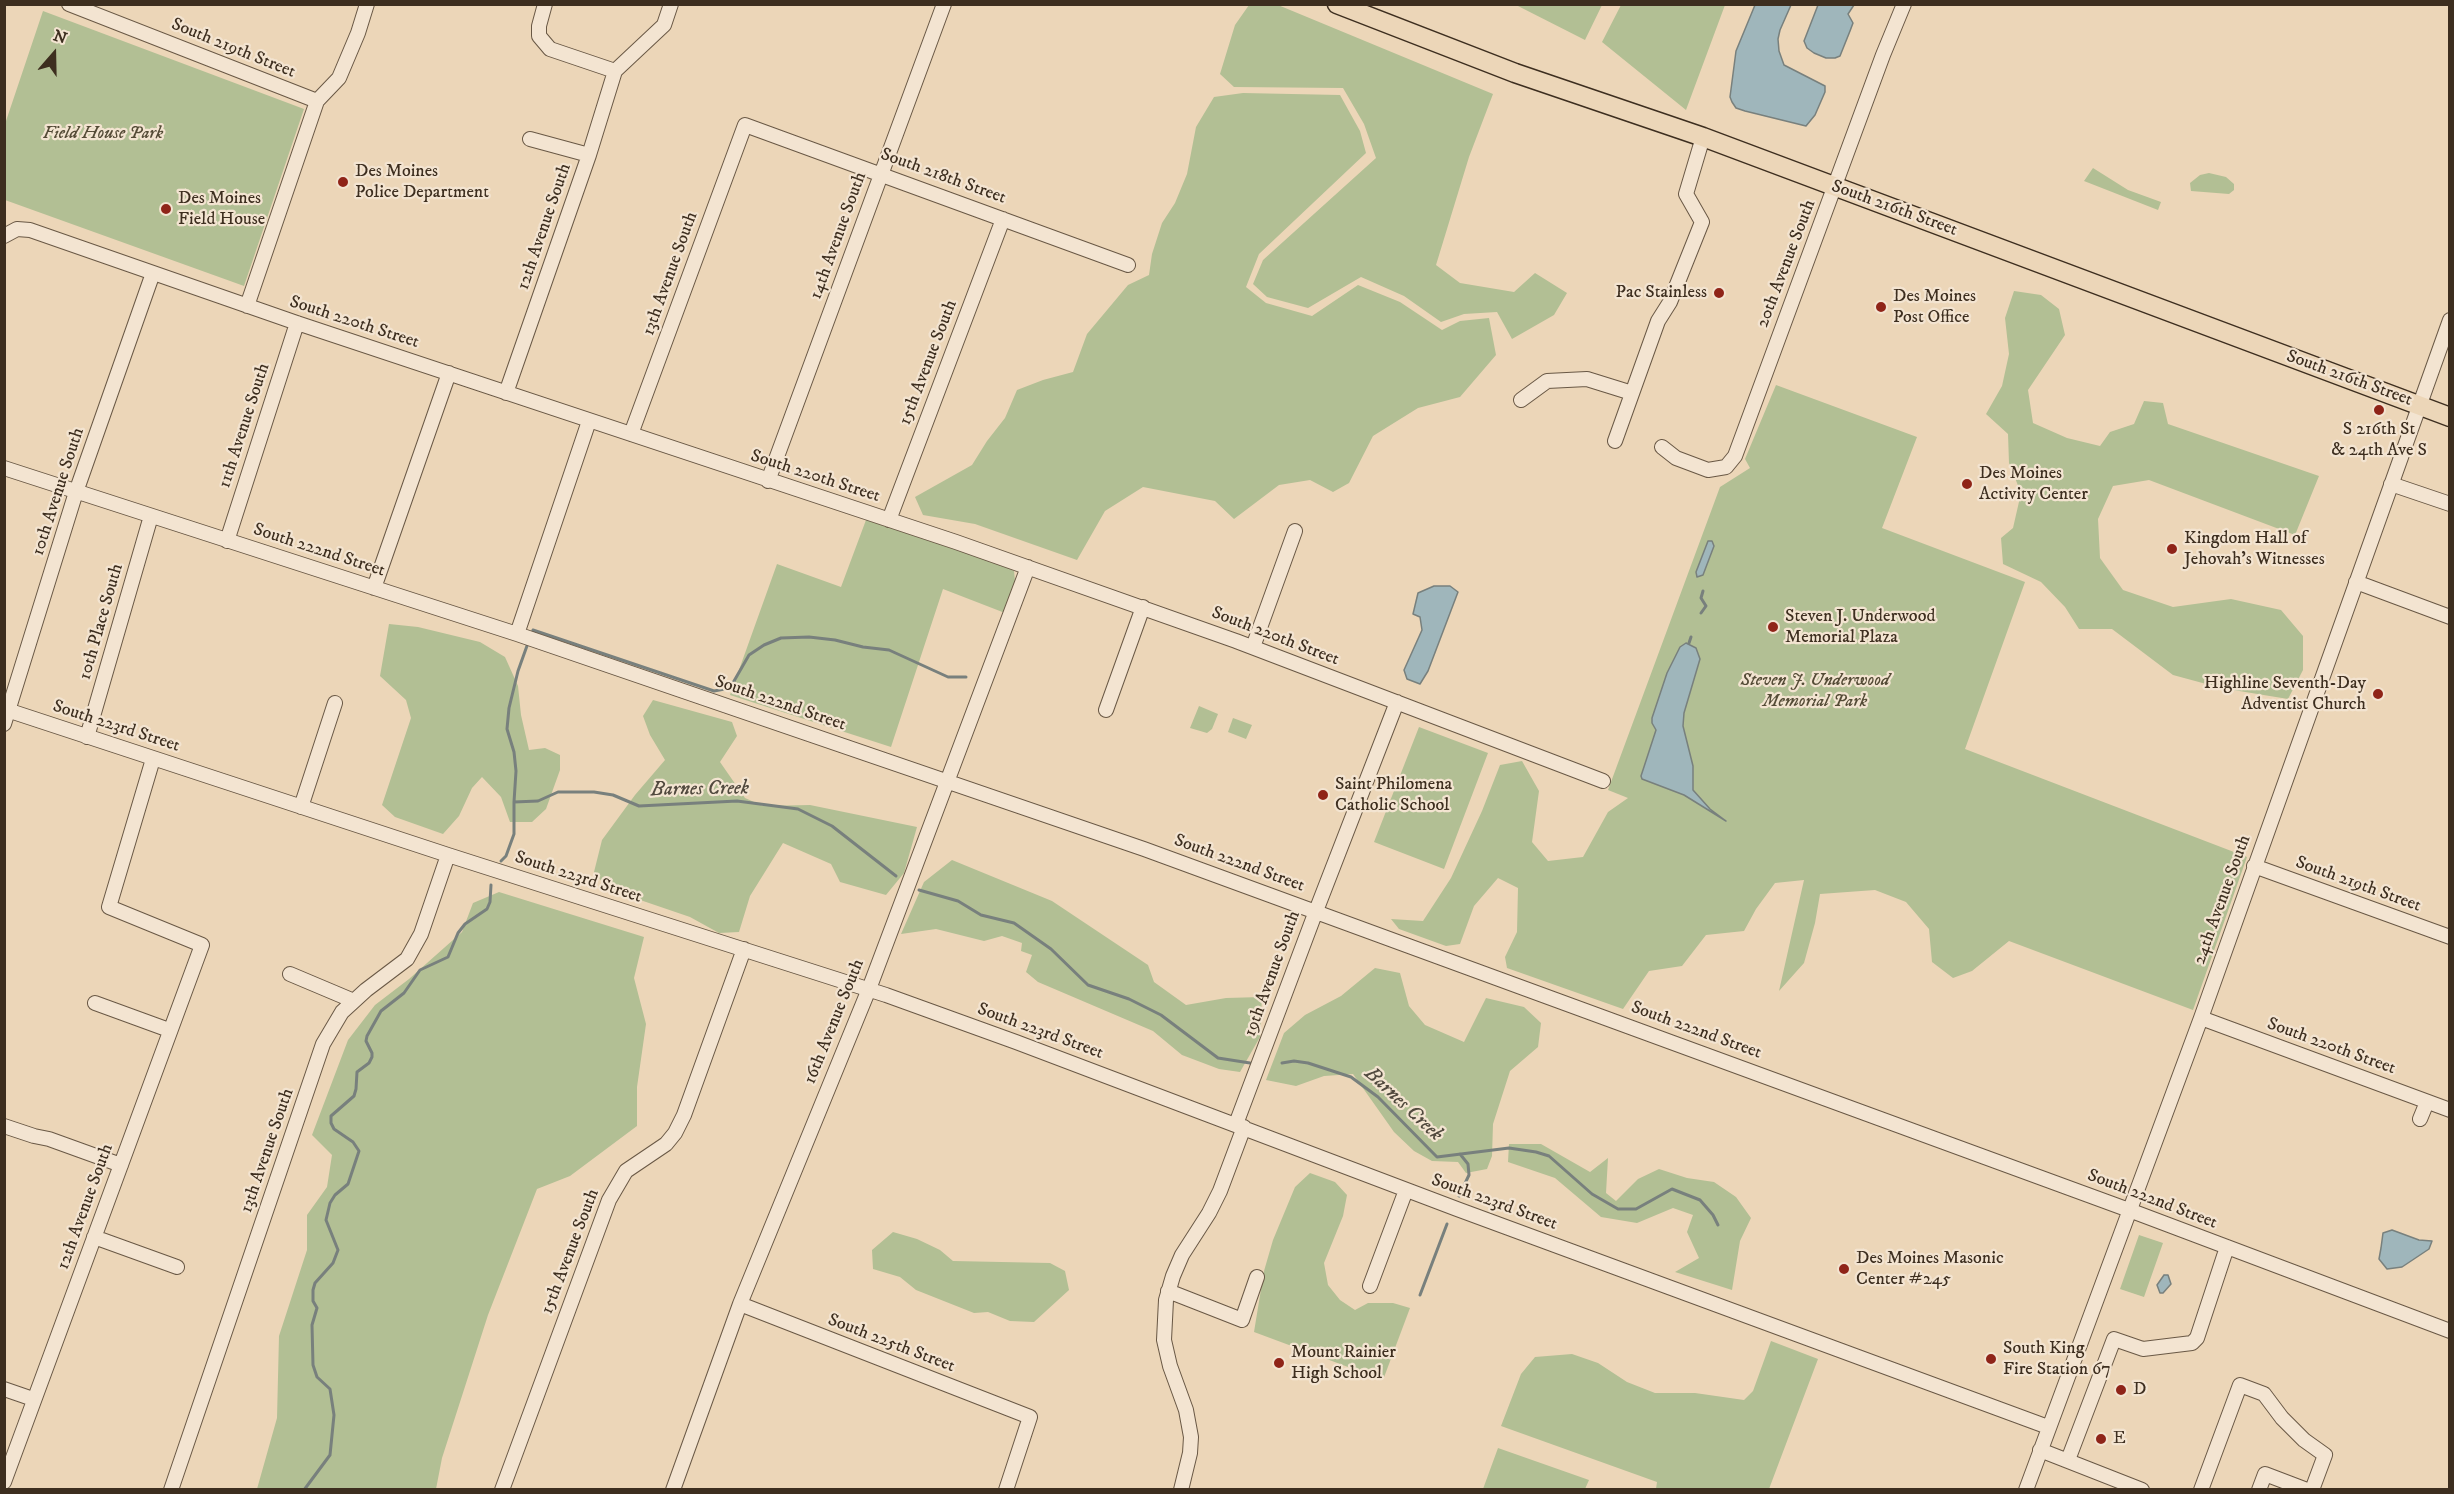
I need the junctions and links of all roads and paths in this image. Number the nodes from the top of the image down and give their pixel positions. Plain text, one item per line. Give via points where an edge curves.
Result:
1 (69, 4) edge
2 (367, 4) edge
3 (545, 4) edge
4 (671, 4) edge
5 (944, 4) edge
6 (1336, 4) edge
7 (1904, 4) edge
8 (615, 71) junction
9 (317, 101) junction
10 (745, 125) joint
11 (1702, 137) junction
12 (530, 139) dead end
13 (589, 155) junction
14 (881, 174) junction
15 (1835, 187) junction
16 (1003, 219) junction
17 (7, 234) edge
18 (1128, 265) dead end
19 (153, 273) junction
20 (247, 306) junction
21 (2450, 320) edge
22 (297, 323) junction
23 (449, 373) junction
24 (506, 393) junction
25 (1632, 393) junction
26 (1521, 400) dead end
27 (2419, 405) junction
28 (2450, 417) edge
29 (589, 421) junction
30 (630, 434) junction
31 (1615, 441) dead end
32 (1662, 447) dead end
33 (4, 468) edge
34 (768, 481) junction
35 (2391, 484) junction
36 (76, 492) junction
37 (2450, 504) edge
38 (151, 516) junction
39 (889, 520) junction
40 (1295, 531) dead end
41 (227, 541) junction
42 (1028, 567) junction
43 (2356, 582) junction
44 (374, 588) junction
45 (1143, 607) junction
46 (2450, 617) edge
47 (517, 634) junction
48 (1253, 647) junction
49 (1397, 702) junction
50 (335, 704) dead end
51 (1106, 710) dead end
52 (6, 714) edge
53 (87, 737) junction
54 (153, 759) junction
55 (949, 781) junction
56 (1603, 781) dead end
57 (301, 807) junction
58 (448, 855) junction
59 (2254, 866) junction
60 (1316, 911) junction
61 (2450, 937) edge
62 (744, 949) junction
63 (290, 974) dead end
64 (869, 989) junction
65 (354, 1000) junction
66 (95, 1003) dead end
67 (2200, 1018) junction
68 (170, 1030) junction
69 (2427, 1101) junction
70 (2450, 1110) edge
71 (2420, 1119) dead end
72 (4, 1126) edge
73 (1240, 1126) junction
74 (121, 1165) junction
75 (1406, 1190) junction
76 (2129, 1210) junction
77 (94, 1237) junction
78 (2227, 1247) junction
79 (177, 1267) dead end
80 (1257, 1277) dead end
81 (1370, 1286) dead end
82 (1168, 1291) junction
83 (740, 1304) junction
84 (2450, 1331) edge
85 (4, 1389) edge
86 (33, 1400) junction
87 (2048, 1428) junction
88 (2040, 1450) junction
89 (2068, 1460) junction
90 (4, 1482) edge
91 (171, 1490) edge
92 (502, 1490) edge
93 (673, 1490) edge
94 (1006, 1490) edge
95 (1181, 1490) edge
96 (2026, 1490) edge
97 (2142, 1490) edge
98 (2201, 1490) edge
99 (2259, 1490) edge
100 (2307, 1490) edge
101 (2312, 1490) edge

1 - 9 street, South 219th Street
2 - 9 street via 339,78
3 - 8 street via 539,36 550,49
4 - 8 street via 664,25
5 - 14 street, 14th Avenue South
6 - 11 main road, South 216th Street via 1515,73
7 - 15 street, 20th Avenue South
8 - 13 street, 12th Avenue South
9 - 20 street
10 - 14 street, South 218th Street
10 - 30 street, 13th Avenue South
11 - 15 main road, South 216th Street
11 - 25 street via 1686,194 1702,222 1670,302 1658,321
12 - 13 street
13 - 24 street, 12th Avenue South
14 - 16 street, South 218th Street
14 - 34 street, 14th Avenue South
15 - 27 main road, South 216th Street
15 - 32 street, 20th Avenue South via 1734,456 1726,467 1717,470 1696,467
16 - 18 street, South 218th Street
16 - 39 street, 15th Avenue South
17 - 19 street, South 220th Street via 30,230
19 - 20 street, South 220th Street
19 - 36 street, 10th Avenue South
20 - 22 street, South 220th Street
21 - 27 street, 24th Avenue South
22 - 23 street, South 220th Street
22 - 41 street, 11th Avenue South
23 - 24 street, South 220th Street
23 - 44 street
24 - 29 street, South 220th Street
25 - 26 street via 1587,379 1547,381
25 - 31 street
27 - 28 main road, South 216th Street
27 - 35 street, 24th Avenue South
29 - 30 street, South 220th Street
29 - 47 street
30 - 34 street, South 220th Street
33 - 36 street, South 222nd Street
34 - 39 street, South 220th Street
35 - 37 street
35 - 43 street, 24th Avenue South
36 - 38 street, South 222nd Street
36 - 52 street, 10th Avenue South
38 - 41 street, South 222nd Street
38 - 53 street, 10th Place South
39 - 42 street, South 220th Street
40 - 48 street
41 - 44 street, South 222nd Street
42 - 45 street, South 220th Street
42 - 55 street, 16th Avenue South
43 - 46 street
43 - 59 street, 24th Avenue South
44 - 47 street, South 222nd Street
45 - 48 street, South 220th Street
45 - 51 street
47 - 55 street, South 222nd Street
48 - 49 street, South 220th Street
49 - 56 street, South 220th Street
49 - 60 street, 19th Avenue South
50 - 57 street
52 - 53 street, South 223rd Street
53 - 54 street, South 223rd Street
54 - 57 street, South 223rd Street
54 - 68 street, 12th Avenue South via 110,907 202,945
55 - 60 street, South 222nd Street
55 - 64 street, 16th Avenue South
57 - 58 street, South 223rd Street
58 - 62 street, South 223rd Street
58 - 65 street, 13th Avenue South via 414,948 397,969
59 - 61 street, South 219th Street
59 - 67 street, 24th Avenue South
60 - 73 street, 19th Avenue South
60 - 76 street, South 222nd Street
62 - 64 street, South 223rd Street
62 - 92 street, 15th Avenue South via 675,1133 666,1144 626,1171 609,1200
63 - 65 street
64 - 73 street, South 223rd Street
64 - 83 street, 16th Avenue South
65 - 91 street, 13th Avenue South via 323,1044
66 - 68 street
67 - 69 street, South 220th Street
67 - 76 street, 24th Avenue South
68 - 74 street, 12th Avenue South
69 - 70 street, South 220th Street
69 - 71 street
72 - 74 street
73 - 75 street, South 223rd Street
73 - 82 street, 19th Avenue South via 1220,1191 1182,1255
74 - 77 street, 12th Avenue South
75 - 81 street
75 - 87 street, South 223rd Street
76 - 78 street, South 222nd Street
76 - 87 street, 24th Avenue South
77 - 79 street
77 - 86 street, 12th Avenue South
78 - 84 street, South 222nd Street
78 - 89 street via 2192,1343 2143,1349 2114,1339
80 - 82 street via 1242,1320
82 - 95 street, 19th Avenue South via 1164,1340 1191,1437
83 - 93 street, 16th Avenue South
83 - 94 street, South 225th Street via 1030,1417
85 - 86 street
86 - 90 street, 12th Avenue South
87 - 88 street, 24th Avenue South
88 - 89 street
88 - 96 street, 24th Avenue South
89 - 97 street
98 - 101 street via 2240,1385 2264,1394 2282,1418 2325,1455
99 - 100 street via 2265,1474

